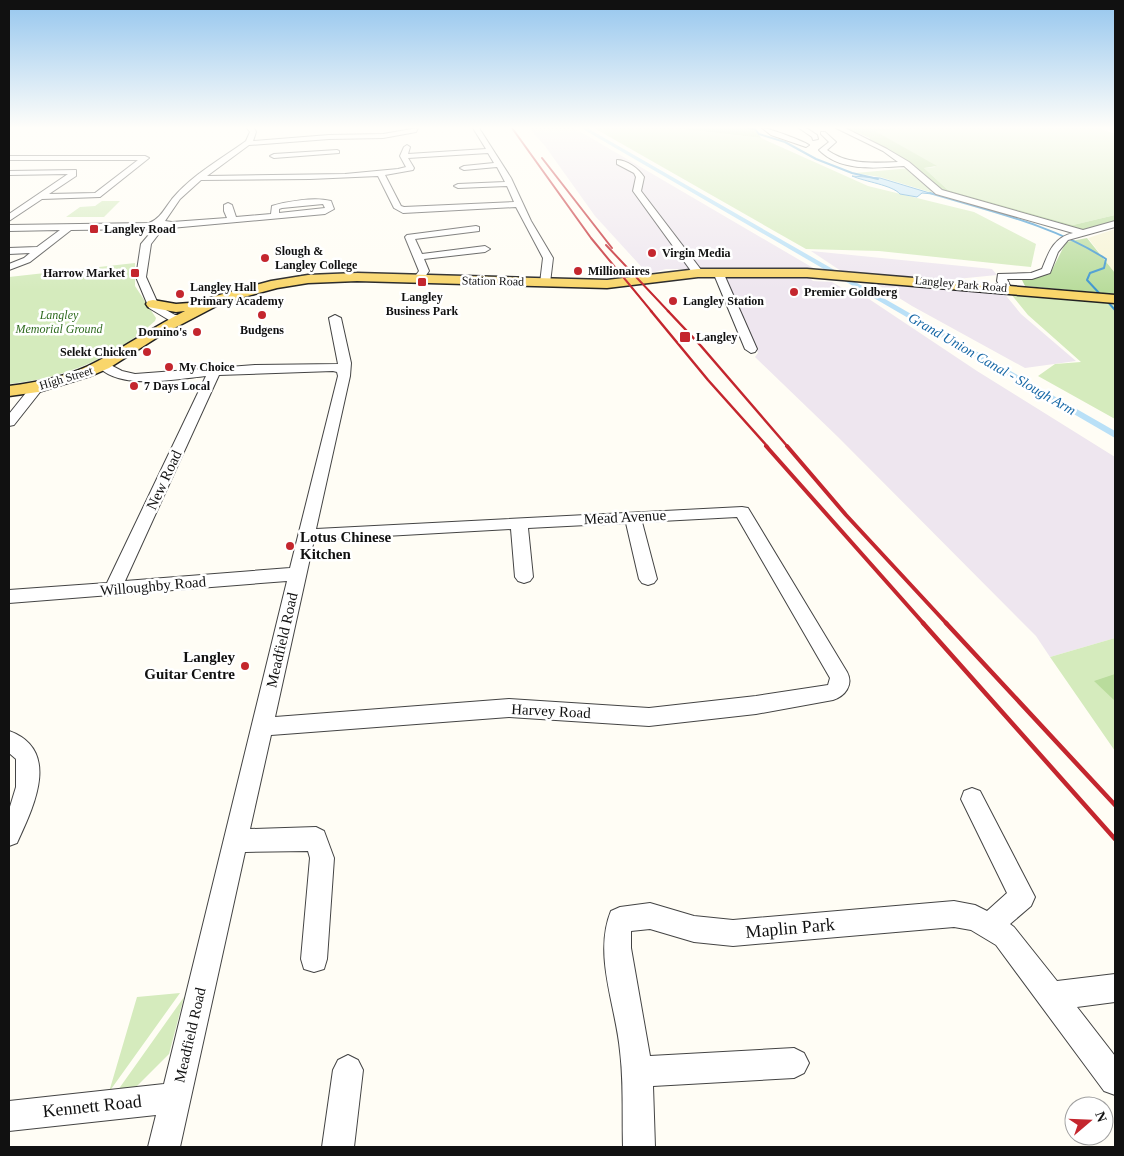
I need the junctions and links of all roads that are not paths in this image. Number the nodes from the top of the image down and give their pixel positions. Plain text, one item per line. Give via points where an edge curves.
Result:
1 (62, 182) edge
2 (114, 182) edge
3 (195, 182) edge
4 (385, 182) edge
5 (639, 182) edge
6 (927, 182) edge
7 (510, 184) joint
8 (458, 186) dead end
9 (39, 198) junction
10 (228, 204) dead end
11 (519, 204) junction
12 (9, 207) edge
13 (25, 207) junction
14 (325, 211) dead end
15 (9, 218) edge
16 (232, 220) junction
17 (1115, 224) edge
18 (159, 225) junction
19 (69, 227) junction
20 (9, 228) edge
21 (476, 229) dead end
22 (1083, 233) junction
23 (40, 250) junction
24 (486, 250) dead end
25 (9, 251) edge
26 (417, 257) junction
27 (9, 267) edge
28 (696, 271) junction
29 (718, 272) junction
30 (813, 273) joint
31 (418, 279) junction
32 (545, 282) junction
33 (1006, 288) junction
34 (1115, 299) edge
35 (217, 300) junction
36 (153, 304) junction
37 (196, 306) junction
38 (179, 316) junction
39 (335, 318) dead end
40 (751, 349) dead end
41 (104, 365) junction
42 (343, 370) junction
43 (215, 371) junction
44 (38, 387) junction
45 (9, 391) edge
46 (9, 422) edge
47 (632, 516) junction
48 (519, 524) junction
49 (306, 535) junction
50 (297, 574) junction
51 (524, 577) dead end
52 (648, 579) dead end
53 (113, 589) junction
54 (9, 597) edge
55 (838, 688) joint
56 (261, 727) junction
57 (9, 740) edge
58 (972, 798) dead end
59 (9, 835) edge
60 (236, 841) junction
61 (989, 926) junction
62 (314, 959) dead end
63 (1115, 988) edge
64 (1051, 996) junction
65 (794, 1063) dead end
66 (348, 1070) dead end
67 (637, 1072) junction
68 (1115, 1080) edge
69 (176, 1098) junction
70 (9, 1116) edge
71 (164, 1147) edge
72 (338, 1147) edge
73 (639, 1147) edge

1 - 9 street
2 - 9 street via 97,195
3 - 18 street
4 - 11 street via 398,208 403,210
5 - 28 street via 637,190
6 - 22 street via 939,192
7 - 8 street
7 - 11 street
9 - 13 street
10 - 16 street
11 - 32 street via 548,258
12 - 13 street
13 - 15 street
14 - 16 street
16 - 18 street
17 - 22 street
18 - 19 street
18 - 36 street via 146,244 141,276
19 - 20 street
19 - 23 street
21 - 26 street via 410,238
22 - 33 street via 1067,238 1054,251 1046,271 1032,276 1002,276
23 - 25 street
23 - 27 street via 27,260
24 - 26 street
26 - 31 street via 424,271
28 - 29 main road, Station Road
28 - 32 main road, Station Road via 607,284
29 - 30 main road, Station Road
29 - 40 street
30 - 33 main road, Langley Park Road
31 - 32 main road, Station Road
31 - 35 main road, Station Road via 308,279
33 - 34 main road, Langley Park Road
35 - 37 main road
35 - 38 main road, Station Road
36 - 37 main road via 176,308
36 - 38 street via 154,308
37 - 38 main road
38 - 41 main road, High Street
39 - 42 street, Meadfield Road via 345,363
41 - 43 street via 118,374 135,378
41 - 44 main road, High Street
42 - 43 street
42 - 49 street, Meadfield Road
43 - 53 street, New Road
44 - 45 main road, High Street
44 - 46 street
47 - 48 street, Mead Avenue
47 - 52 street
47 - 55 street, Mead Avenue via 742,512 840,678
48 - 49 street, Mead Avenue
48 - 51 street
49 - 50 street, Meadfield Road
50 - 53 street, Willoughby Road
50 - 56 street, Meadfield Road
53 - 54 street, Willoughby Road
55 - 56 street, Harvey Road via 833,692 756,705 649,718 509,708
56 - 60 street, Meadfield Road
57 - 59 street via 26,754 30,776 25,800
58 - 61 street via 1022,897
60 - 62 street via 316,839 322,858
60 - 69 street, Meadfield Road
61 - 64 street, Maplin Park via 1005,936
61 - 67 street, Maplin Park via 975,918 954,914 733,933 694,929 650,916 620,920 617,947
63 - 64 street
64 - 68 street, Maplin Park
65 - 67 street
66 - 72 street
67 - 73 street, Maplin Park
69 - 70 street, Kennett Road
69 - 71 street, Meadfield Road

